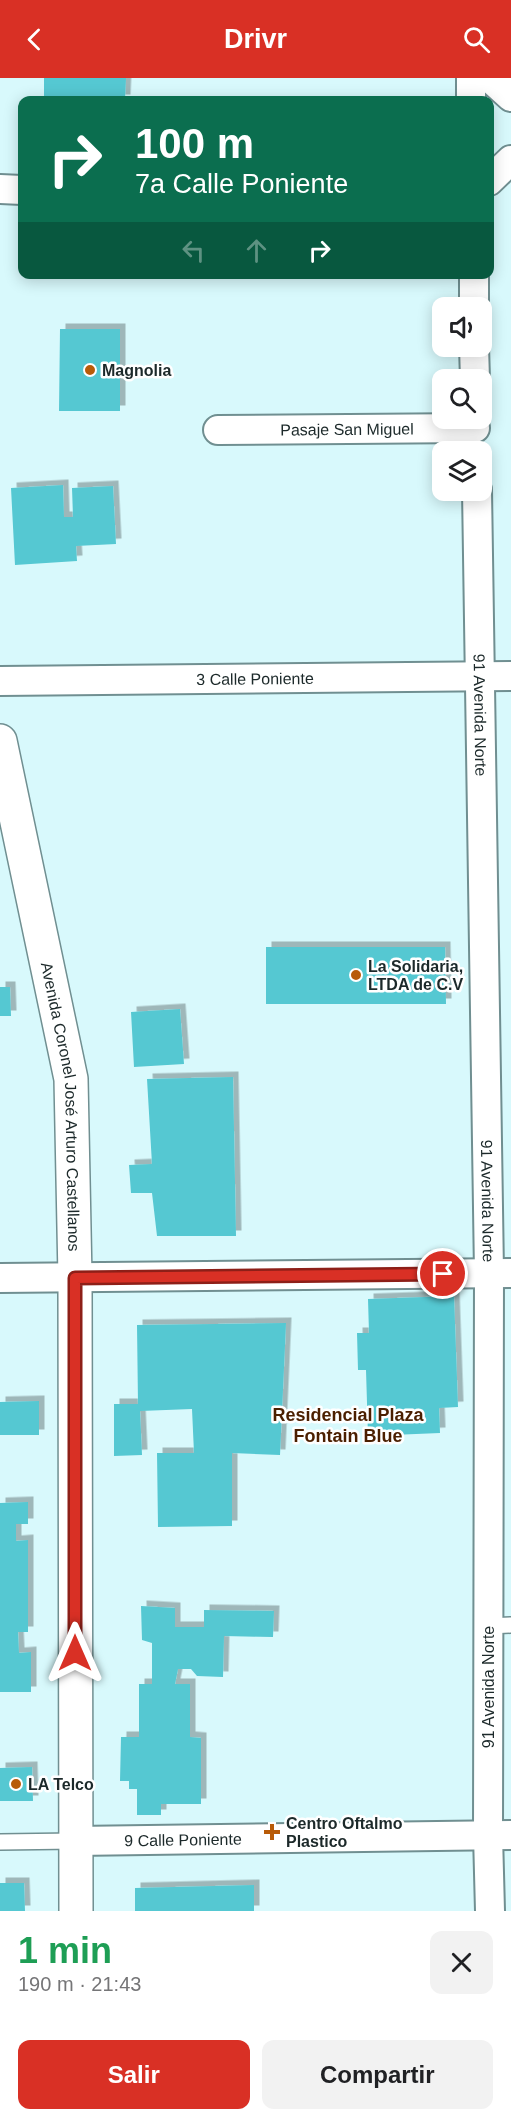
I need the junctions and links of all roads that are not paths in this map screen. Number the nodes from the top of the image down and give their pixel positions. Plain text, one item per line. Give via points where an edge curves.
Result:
1 (471, 78) edge
2 (490, 78) edge
3 (471, 96) edge
4 (511, 97) edge
5 (511, 160) edge
6 (494, 176) edge
7 (0, 189) edge
8 (18, 190) edge
9 (474, 279) edge
10 (474, 297) edge
11 (218, 430) dead end
12 (475, 433) edge
13 (477, 501) edge
14 (481, 676) junction
15 (511, 676) edge
16 (0, 681) edge
17 (0, 741) edge
18 (500, 1273) edge
19 (0, 1278) edge
20 (75, 1278) junction
21 (500, 1625) edge
22 (500, 1835) edge
23 (75, 1841) junction
24 (0, 1842) edge
25 (75, 1911) edge
26 (490, 1911) edge

1 - 3 street
2 - 4 street
5 - 6 street
7 - 8 street
9 - 10 street
11 - 12 street, Pasaje San Miguel
13 - 14 street, 91 Avenida Norte
14 - 15 street, 3 Calle Poniente
14 - 16 street, 3 Calle Poniente
14 - 18 street, 91 Avenida Norte
17 - 20 street, Avenida Coronel José Arturo Castellanos via 71,1079
18 - 20 street
18 - 21 street, 91 Avenida Norte
19 - 20 street
20 - 23 street, Avenida Coronel José Arturo Castellanos
21 - 22 street, 91 Avenida Norte
22 - 23 street, 9 Calle Poniente
22 - 26 street, 91 Avenida Norte
23 - 24 lane, 9 Calle Poniente
23 - 25 street, Avenida Coronel José Arturo Castellanos

